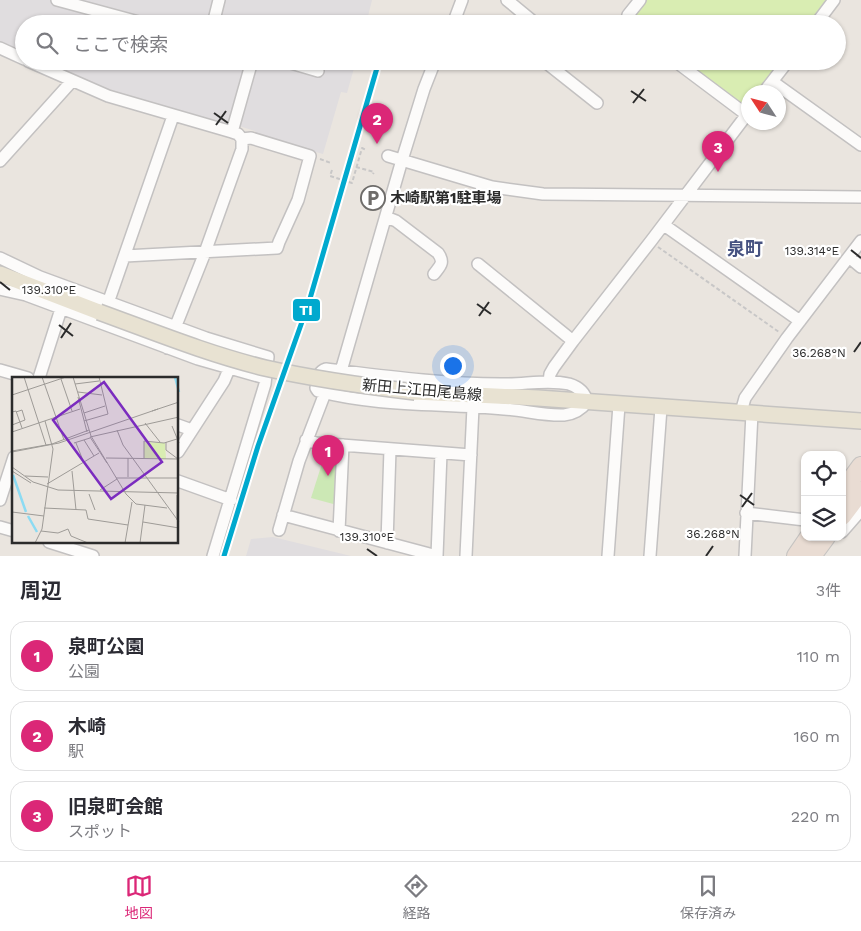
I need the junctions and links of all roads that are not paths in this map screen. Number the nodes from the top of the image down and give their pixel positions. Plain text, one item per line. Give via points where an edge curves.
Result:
1 (57, 0) edge
2 (219, 0) edge
3 (462, 0) edge
4 (507, 0) edge
5 (640, 0) edge
6 (834, 0) edge
7 (113, 15) edge
8 (215, 15) edge
9 (456, 15) edge
10 (525, 15) edge
11 (628, 15) edge
12 (823, 15) edge
13 (0, 48) edge
14 (15, 55) edge
15 (47, 70) edge
16 (249, 70) edge
17 (315, 70) edge
18 (431, 70) edge
19 (555, 70) edge
20 (687, 70) edge
21 (782, 70) edge
22 (318, 71) dead end
23 (72, 82) junction
24 (773, 82) junction
25 (770, 85) edge
26 (597, 103) dead end
27 (741, 109) edge
28 (173, 116) junction
29 (741, 123) edge
30 (232, 132) junction
31 (242, 139) junction
32 (861, 145) edge
33 (388, 156) dead end
34 (402, 160) junction
35 (0, 161) edge
36 (686, 196) junction
37 (861, 197) edge
38 (386, 217) junction
39 (664, 225) junction
40 (861, 241) edge
41 (204, 253) junction
42 (125, 256) junction
43 (849, 257) junction
44 (0, 258) edge
45 (478, 264) dead end
46 (861, 266) edge
47 (0, 274) edge
48 (434, 274) dead end
49 (0, 289) edge
50 (104, 307) junction
51 (61, 308) junction
52 (800, 321) junction
53 (175, 327) junction
54 (573, 341) junction
55 (167, 348) junction
56 (228, 369) junction
57 (0, 370) edge
58 (341, 371) junction
59 (24, 377) edge
60 (39, 377) edge
61 (265, 378) junction
62 (549, 382) junction
63 (325, 393) junction
64 (587, 402) junction
65 (620, 405) junction
66 (473, 407) junction
67 (661, 408) junction
68 (746, 413) junction
69 (861, 421) edge
70 (179, 425) edge
71 (192, 430) junction
72 (306, 440) junction
73 (343, 445) junction
74 (390, 448) junction
75 (179, 450) edge
76 (442, 453) junction
77 (471, 455) junction
78 (12, 463) edge
79 (861, 466) edge
80 (179, 481) edge
81 (846, 487) edge
82 (861, 490) edge
83 (0, 500) edge
84 (231, 500) junction
85 (861, 510) edge
86 (846, 511) edge
87 (746, 513) junction
88 (283, 515) junction
89 (801, 520) edge
90 (846, 527) edge
91 (279, 530) dead end
92 (339, 530) junction
93 (806, 541) edge
94 (823, 541) edge
95 (387, 543) junction
96 (56, 544) edge
97 (93, 556) edge
98 (213, 556) edge
99 (437, 556) edge
100 (466, 556) edge
101 (608, 556) edge
102 (650, 556) edge
103 (745, 556) edge
104 (796, 556) edge
105 (812, 556) edge

1 - 7 street
2 - 8 street
3 - 9 street
4 - 10 street
5 - 11 street
6 - 12 street
13 - 14 street
15 - 23 street
16 - 30 street
17 - 22 street
18 - 34 street
19 - 26 street
20 - 27 street
21 - 24 street
23 - 28 street
23 - 35 street
24 - 25 street
24 - 32 street
28 - 30 street
28 - 42 street
29 - 36 street
30 - 31 street
31 - 41 street via 242,149
31 - 41 street via 251,138 310,156 298,200 277,248
33 - 34 street
34 - 36 street via 492,187 543,194
34 - 38 street
36 - 37 street
36 - 39 street
38 - 48 street via 438,253 442,259
38 - 58 street
39 - 52 street
39 - 54 street
40 - 43 street
41 - 42 street
41 - 53 street
42 - 50 street
43 - 46 street
43 - 52 street
44 - 50 street
45 - 54 street
47 - 50 main road, 新田上江田尾島線
49 - 51 street
50 - 53 street
50 - 64 main road, 新田上江田尾島線, bridge via 201,349 260,366 337,382 415,392
51 - 55 street
51 - 60 street
52 - 68 street via 745,398
53 - 55 street
53 - 61 street via 268,357
54 - 62 street via 554,366
55 - 56 street
56 - 61 street
56 - 71 street via 224,381
57 - 59 street
58 - 62 street via 501,384
58 - 63 street via 326,369 319,374 316,388
61 - 84 street via 266,384
62 - 64 street via 578,388
63 - 66 street via 370,400
63 - 72 street
64 - 65 main road, 新田上江田尾島線
64 - 66 street via 571,414
65 - 67 main road, 新田上江田尾島線
65 - 101 street
66 - 77 street
67 - 68 main road, 新田上江田尾島線
67 - 102 street
68 - 69 main road, 新田上江田尾島線
68 - 87 street
70 - 71 street
71 - 75 street
72 - 73 street
72 - 88 street
73 - 74 street
73 - 92 street
74 - 76 street
74 - 95 street
76 - 77 street
76 - 99 street
77 - 100 street
78 - 83 street
79 - 81 highway
80 - 84 street
82 - 86 highway
84 - 98 street
85 - 90 street
87 - 89 street
87 - 103 street
88 - 91 street
88 - 92 street
92 - 95 street
93 - 104 highway
94 - 105 highway
95 - 99 street
96 - 97 street

